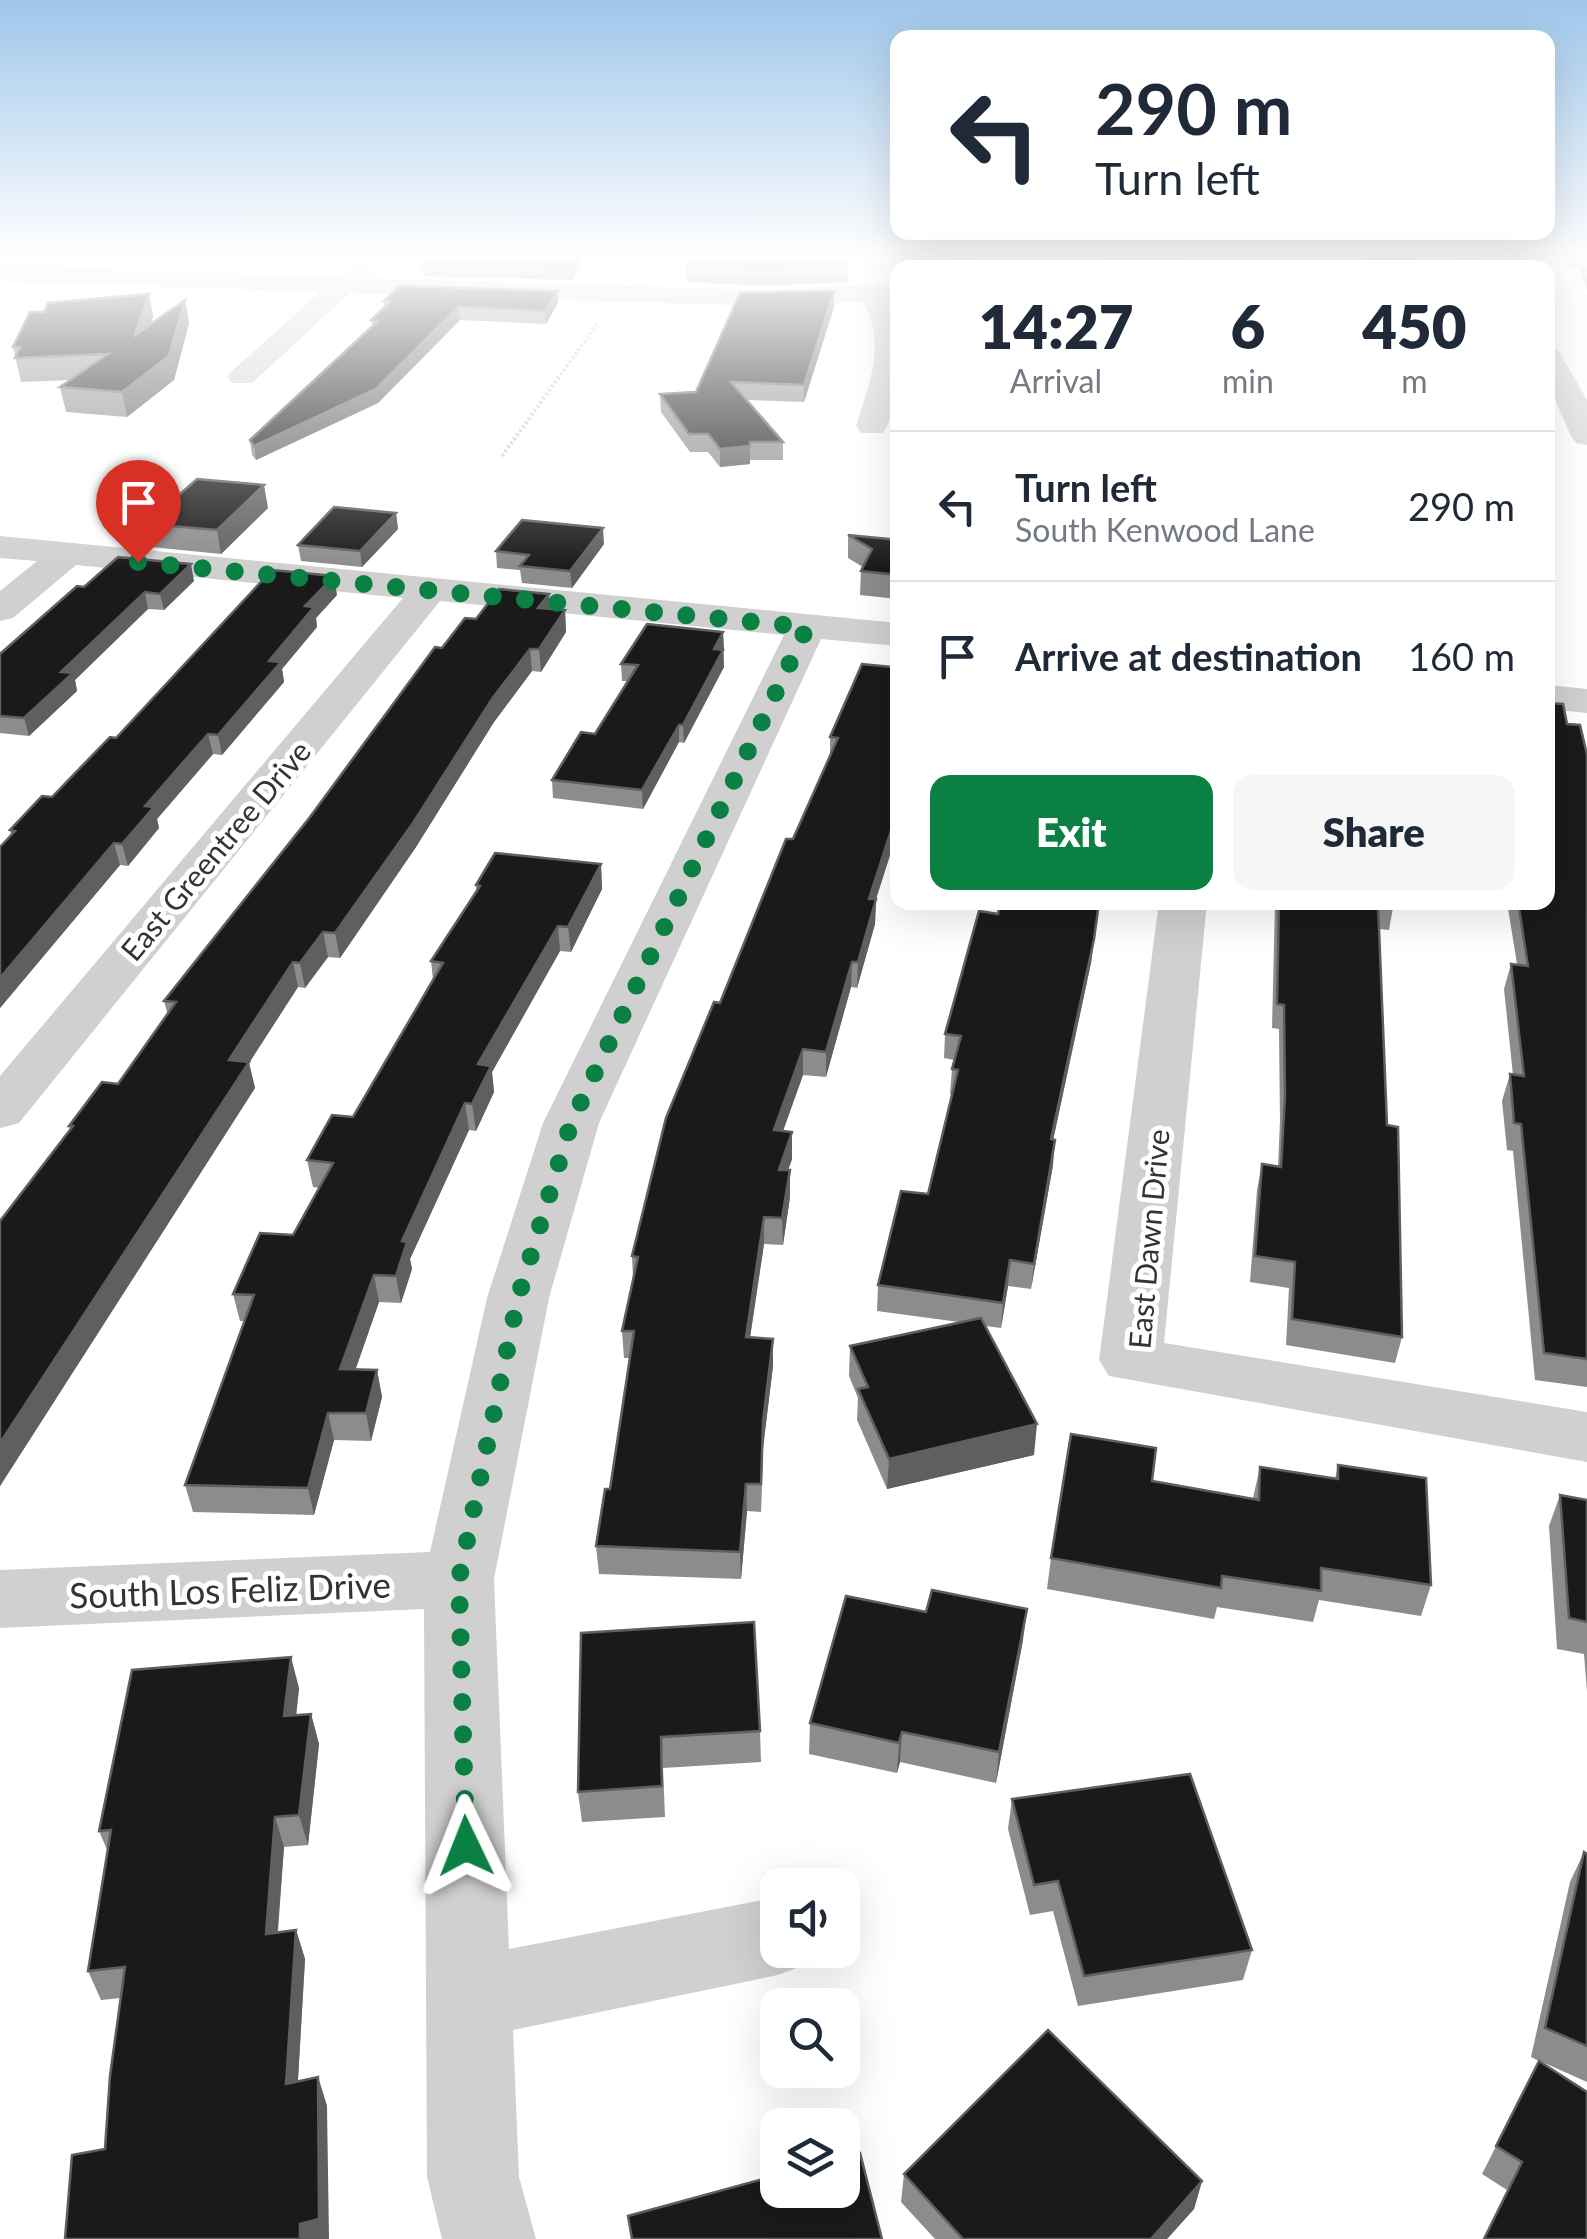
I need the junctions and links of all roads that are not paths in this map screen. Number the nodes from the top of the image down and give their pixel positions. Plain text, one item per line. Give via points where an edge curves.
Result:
1 (262, 359) edge
2 (890, 364) edge
3 (1555, 369) edge
4 (242, 377) dead end
5 (872, 426) dead end
6 (1586, 427) edge
7 (0, 547) edge
8 (66, 555) junction
9 (430, 589) junction
10 (0, 610) edge
11 (807, 627) junction
12 (890, 635) edge
13 (1555, 699) edge
14 (1587, 701) edge
15 (1181, 910) edge
16 (0, 1111) edge
17 (1587, 1437) edge
18 (459, 1579) junction
19 (0, 1598) edge
20 (760, 1940) edge
21 (469, 1998) junction
22 (489, 2239) edge

1 - 4 street
2 - 5 street
3 - 6 street
7 - 8 street
8 - 9 street
8 - 10 street
9 - 11 street
9 - 16 street, East Greentree Drive
11 - 12 street
11 - 18 street via 571,1123 518,1298
13 - 14 street
15 - 17 street, East Dawn Drive via 1131,1360
18 - 19 street, South Los Feliz Drive
18 - 21 street
20 - 21 street
21 - 22 street via 474,2177

